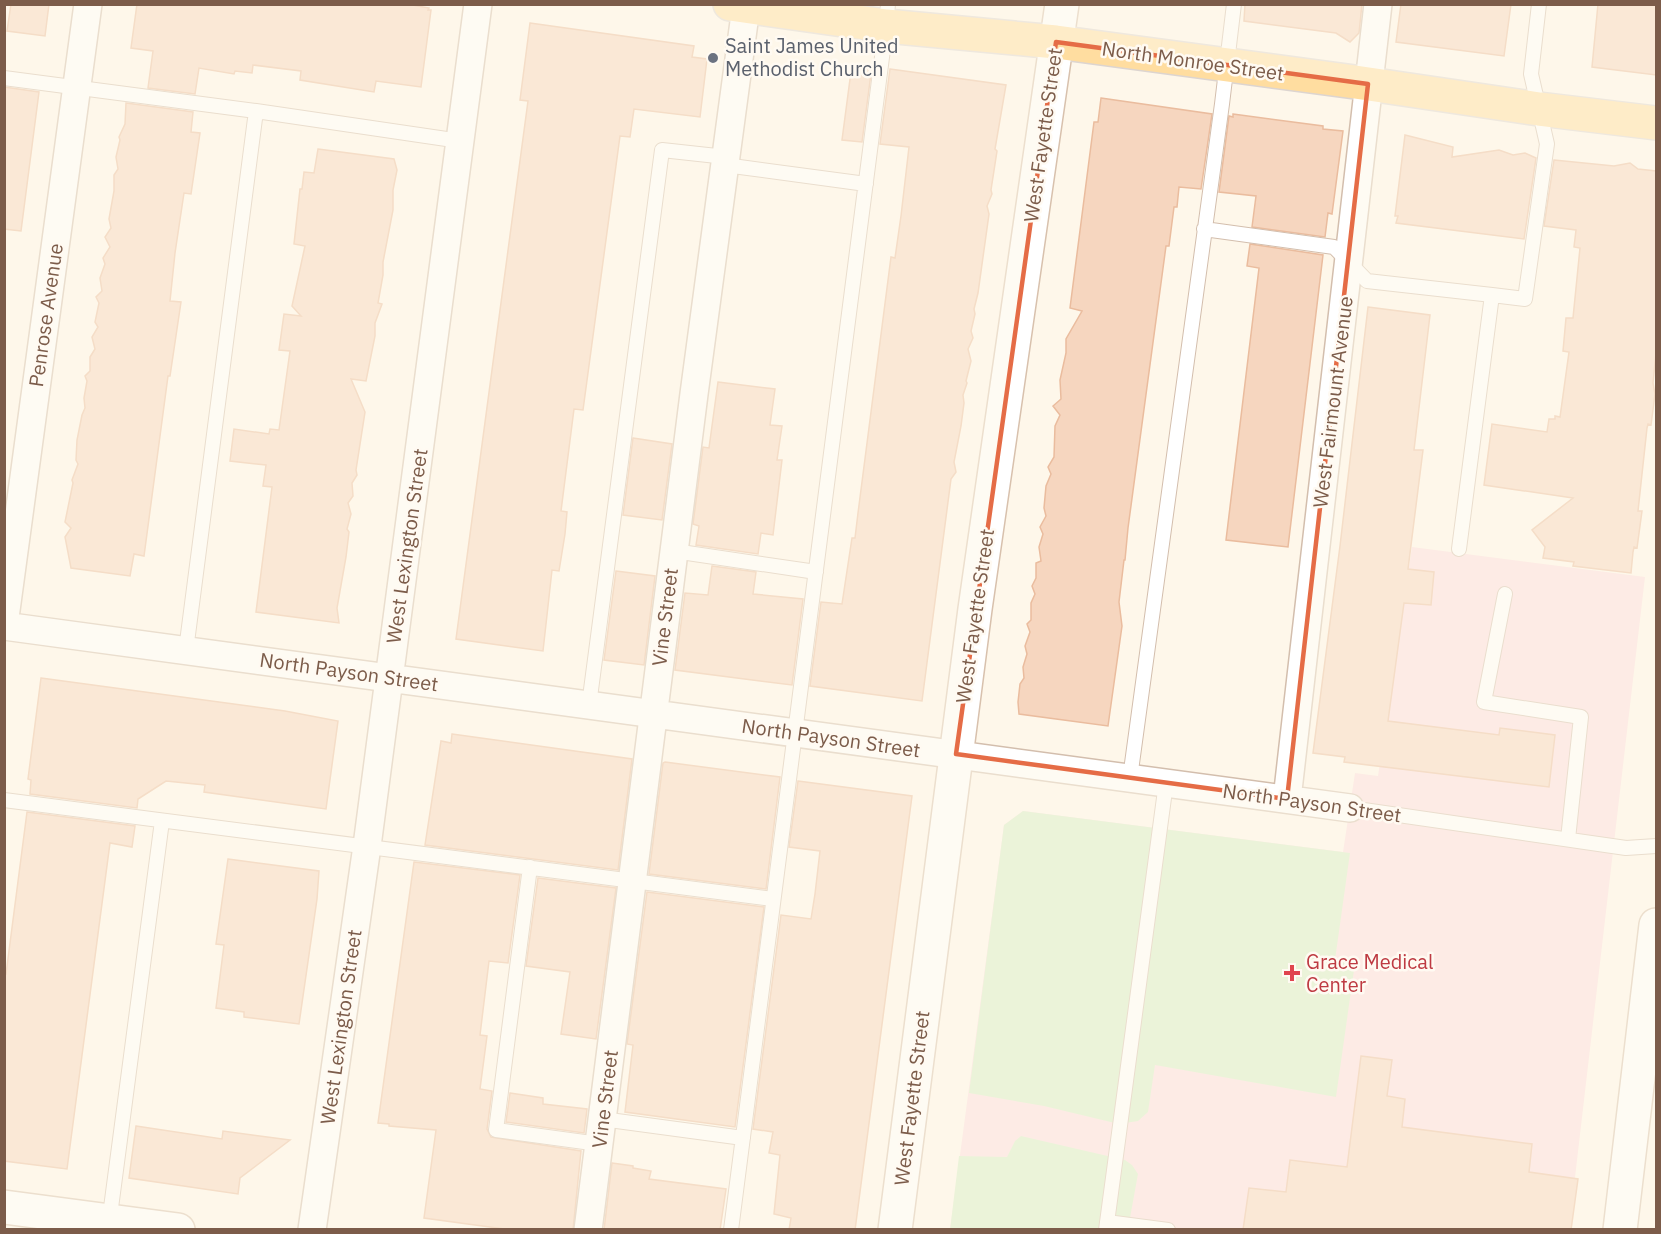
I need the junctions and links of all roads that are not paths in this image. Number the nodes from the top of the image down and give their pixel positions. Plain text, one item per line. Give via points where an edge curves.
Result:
1 (88, 4) edge
2 (478, 4) edge
3 (1062, 4) edge
4 (1234, 4) edge
5 (1378, 4) edge
6 (1539, 4) edge
7 (741, 5) edge
8 (887, 15) edge
9 (1056, 42) junction
10 (1226, 66) junction
11 (4, 78) edge
12 (1368, 84) junction
13 (77, 88) junction
14 (1539, 109) junction
15 (256, 111) junction
16 (1656, 123) edge
17 (460, 141) junction
18 (725, 161) junction
19 (866, 184) junction
20 (1204, 229) junction
21 (1349, 262) junction
22 (1491, 295) junction
23 (1459, 549) dead end
24 (674, 551) junction
25 (816, 572) junction
26 (1505, 594) dead end
27 (4, 626) edge
28 (186, 650) junction
29 (389, 678) junction
30 (589, 705) junction
31 (653, 714) junction
32 (795, 733) junction
33 (956, 754) junction
34 (1130, 778) junction
35 (1166, 783) junction
36 (1287, 799) junction
37 (4, 800) edge
38 (1350, 808) joint
39 (162, 821) junction
40 (1568, 839) junction
41 (367, 846) junction
42 (1656, 846) edge
43 (530, 867) junction
44 (632, 881) junction
45 (773, 899) junction
46 (1656, 925) edge
47 (601, 1132) junction
48 (743, 1138) junction
49 (4, 1207) edge
50 (109, 1225) edge
51 (1107, 1226) edge
52 (178, 1230) edge
53 (312, 1230) edge
54 (588, 1230) edge
55 (731, 1230) edge
56 (895, 1230) edge
57 (1168, 1230) edge
58 (1620, 1230) edge

1 - 13 street, Penrose Avenue
2 - 17 street, West Lexington Street
3 - 9 street, West Fayette Street
4 - 10 lane
5 - 12 street, West Fairmount Avenue
6 - 14 lane via 1531,74
7 - 8 main road, North Monroe Street
7 - 18 street, Vine Street
8 - 9 main road, North Monroe Street
8 - 19 lane
9 - 10 main road, North Monroe Street
9 - 33 street, West Fayette Street
10 - 12 main road, North Monroe Street
10 - 20 lane
11 - 13 lane
12 - 14 main road, North Monroe Street
12 - 21 street, West Fairmount Avenue
13 - 15 lane
13 - 27 street, Penrose Avenue
14 - 16 main road, North Monroe Street
14 - 22 lane via 1547,144 1525,299
15 - 17 lane
15 - 28 lane
17 - 29 street, West Lexington Street
18 - 19 lane
18 - 24 street, Vine Street
18 - 30 lane via 662,150
19 - 25 lane
20 - 21 lane via 1334,247
20 - 34 lane
21 - 22 lane via 1367,281
21 - 36 street, West Fairmount Avenue
22 - 23 lane
24 - 25 lane
24 - 31 street, Vine Street
25 - 32 lane
26 - 40 lane via 1484,702 1581,717
27 - 28 street, North Payson Street
28 - 29 street, North Payson Street
29 - 30 street, North Payson Street
29 - 41 street, West Lexington Street
30 - 31 street, North Payson Street
31 - 32 street, North Payson Street
31 - 44 street, Vine Street
32 - 33 street, North Payson Street
32 - 45 lane
33 - 34 street, North Payson Street
33 - 56 street, West Fayette Street
34 - 35 street, North Payson Street
35 - 36 street, North Payson Street
35 - 51 lane
36 - 38 street, North Payson Street
37 - 39 lane
38 - 40 lane, North Payson Street
39 - 41 lane
39 - 50 lane
40 - 42 lane, North Payson Street via 1626,848
41 - 43 lane
41 - 53 street, West Lexington Street
43 - 44 lane
43 - 47 lane via 496,1130
44 - 45 lane
44 - 47 street, Vine Street
45 - 48 lane
46 - 58 street
47 - 48 lane
47 - 54 street, Vine Street
48 - 55 lane
49 - 50 street
50 - 52 street
51 - 57 lane

